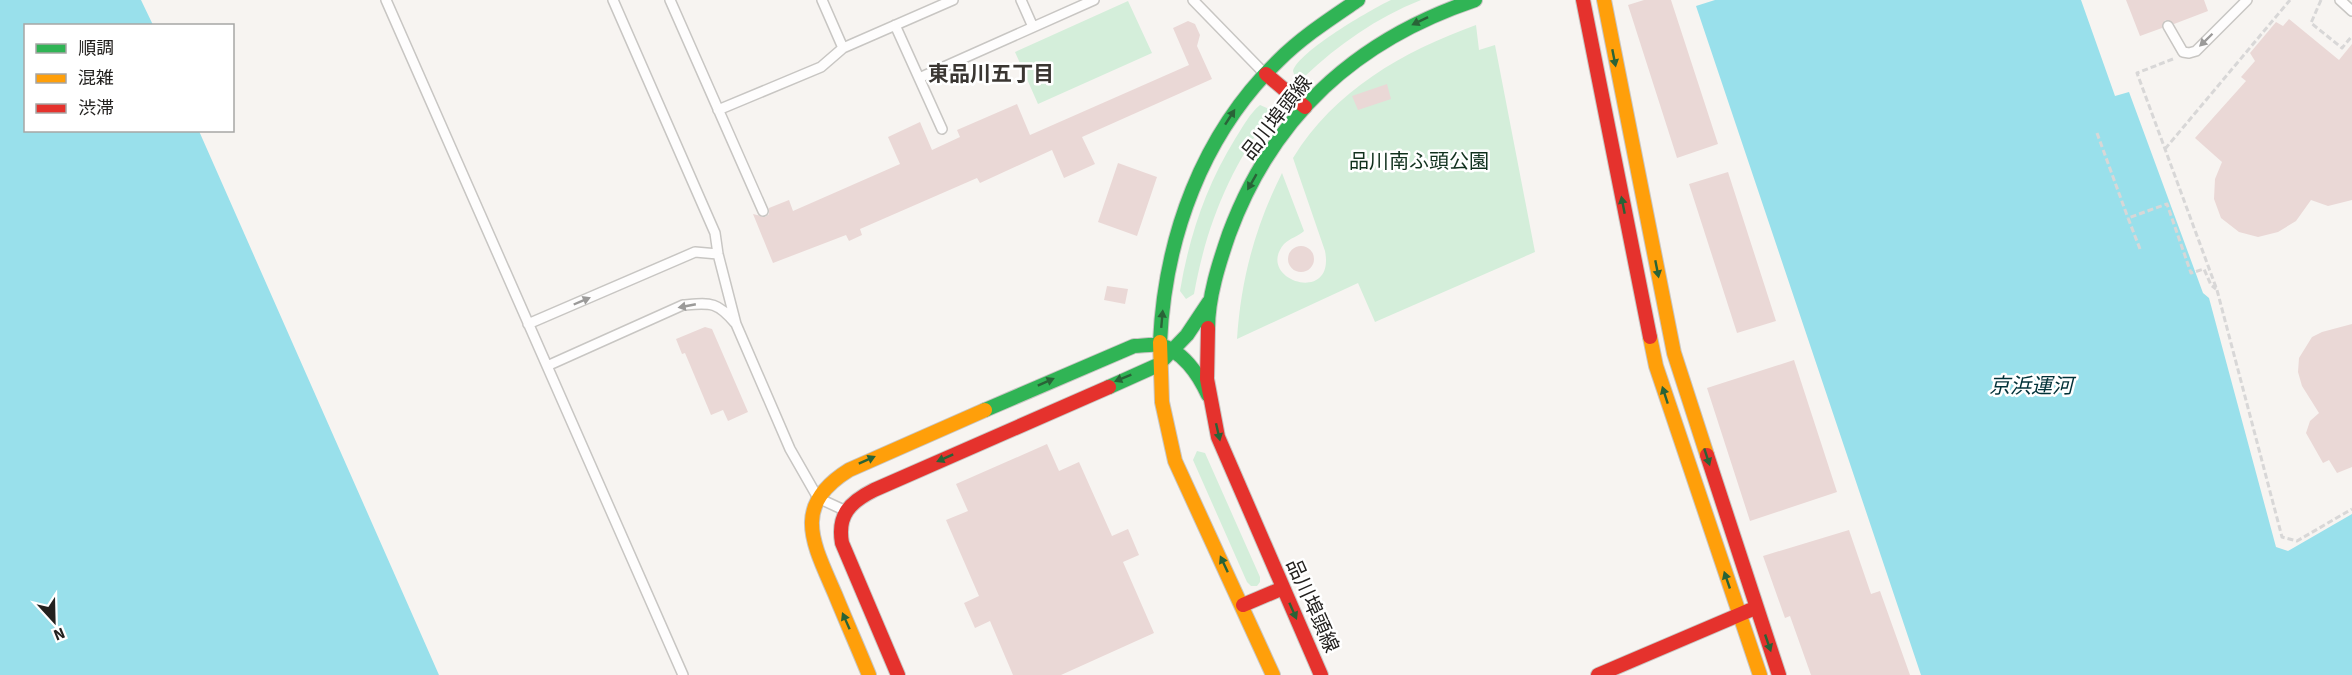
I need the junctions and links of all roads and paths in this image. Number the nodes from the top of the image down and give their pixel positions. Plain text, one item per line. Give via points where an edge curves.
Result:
1 (386, 0) edge
2 (613, 0) edge
3 (670, 0) edge
4 (822, 0) edge
5 (953, 0) edge
6 (1021, 0) edge
7 (1094, 0) edge
8 (1193, 0) edge
9 (1358, 0) edge
10 (1475, 0) edge
11 (1583, 0) edge
12 (1604, 0) edge
13 (2247, 0) edge
14 (2290, 0) edge
15 (2321, 0) edge
16 (2340, 0) edge
17 (2352, 11) edge
18 (896, 25) junction
19 (2168, 26) dead end
20 (1033, 27) junction
21 (2352, 36) edge
22 (843, 48) junction
23 (2189, 53) junction
24 (1266, 74) junction
25 (919, 78) junction
26 (1305, 107) junction
27 (718, 110) junction
28 (942, 129) dead end
29 (2097, 133) dead end
30 (2165, 149) junction
31 (763, 211) dead end
32 (2128, 218) junction
33 (2140, 249) dead end
34 (718, 254) junction
35 (2217, 290) junction
36 (1211, 300) junction
37 (528, 324) junction
38 (736, 324) junction
39 (1166, 348) junction
40 (1158, 365) junction
41 (547, 366) junction
42 (1213, 408) junction
43 (818, 498) junction
44 (2352, 509) edge
45 (844, 510) junction
46 (1283, 588) junction
47 (1243, 605) junction
48 (1756, 608) junction
49 (1739, 614) junction
50 (683, 675) edge
51 (869, 675) edge
52 (898, 675) edge
53 (1273, 675) edge
54 (1321, 675) edge
55 (1598, 675) edge
56 (1760, 675) edge
57 (1779, 675) edge

1 - 37 lane
2 - 34 lane via 715,233
3 - 27 lane
4 - 22 lane
5 - 18 lane
6 - 20 lane
7 - 20 lane
8 - 24 lane
9 - 24 street, 品川埠頭線 via 1302,39
10 -> 26 street, 品川埠頭線 via 1395,33 1332,80
49 -> 11 street via 1656,366
12 -> 48 street via 1674,353
13 -> 23 lane via 2196,51
14 - 30 path
15 - 21 path via 2311,23 2342,48
16 - 17 lane
18 - 22 lane
18 - 25 lane
19 - 23 lane via 2183,52
20 - 25 lane
22 - 27 lane via 821,67
23 - 30 path via 2137,73
24 - 26 street
39 -> 24 street, 品川埠頭線 via 1171,249 1182,212 1213,142 1236,107
25 - 28 lane
26 -> 36 street, 品川埠頭線 via 1267,156 1244,195 1221,255
27 - 31 lane
29 - 32 path
30 - 35 path
32 - 33 path
32 - 35 path via 2167,204 2191,273 2204,269
37 -> 34 lane via 695,252
34 - 38 lane
35 - 44 path via 2282,537 2297,541
36 - 39 street via 1187,335
36 - 42 street, 品川埠頭線 via 1208,356
37 - 41 lane
38 -> 41 lane via 721,306 683,305
38 - 43 lane via 790,449
39 - 40 street, 品川埠頭線
39 - 42 street via 1193,370
43 -> 39 street via 837,476 862,463 1113,352 1134,346
40 -> 45 street via 874,490
47 -> 40 street, 品川埠頭線 via 1172,454
41 - 50 lane
42 -> 46 street, 品川埠頭線 via 1218,438
43 - 45 lane
51 -> 43 street via 812,540 811,524
45 - 52 street via 839,521 842,543
46 - 47 street
46 -> 54 street, 品川埠頭線
47 - 53 street, 品川埠頭線
48 - 49 street
48 -> 57 street
49 - 55 street
49 - 56 street

